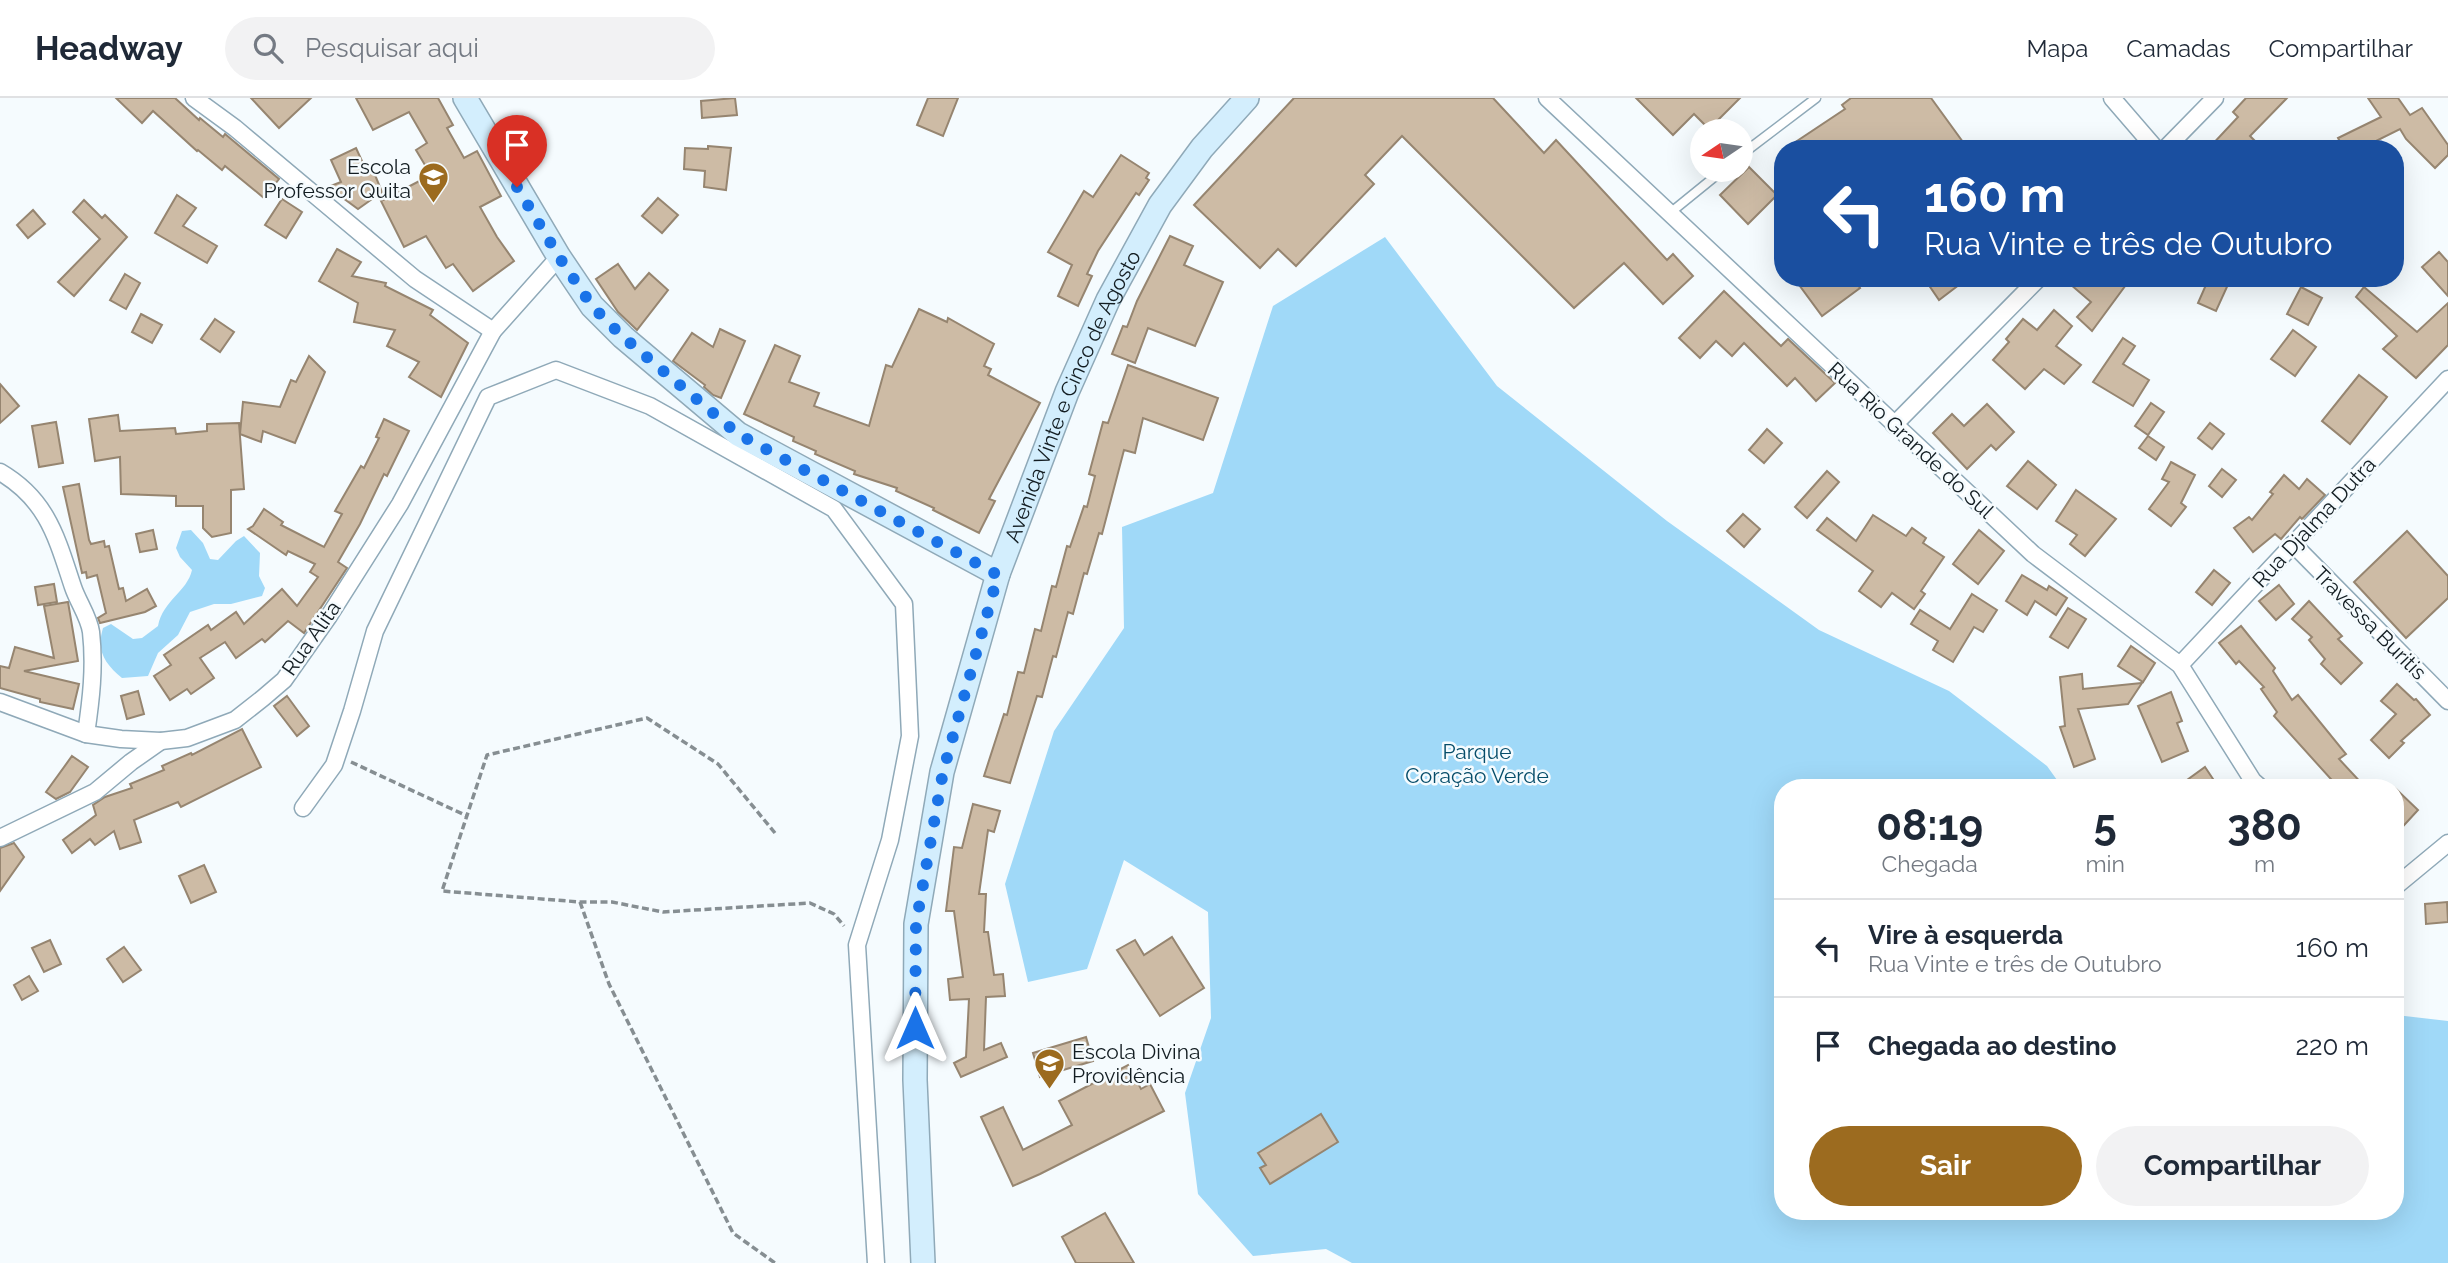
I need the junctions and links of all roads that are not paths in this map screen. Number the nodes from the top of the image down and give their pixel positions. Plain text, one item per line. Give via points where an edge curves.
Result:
1 (194, 98) edge
2 (465, 98) edge
3 (1247, 98) edge
4 (1547, 98) edge
5 (1816, 98) edge
6 (2112, 98) edge
7 (2215, 98) edge
8 (2149, 140) edge
9 (2174, 140) edge
10 (1754, 145) edge
11 (1708, 182) edge
12 (1670, 213) junction
13 (559, 257) junction
14 (2030, 287) edge
15 (493, 331) junction
16 (2445, 389) edge
17 (1894, 425) junction
18 (0, 472) edge
19 (2293, 544) junction
20 (998, 575) junction
21 (2180, 664) junction
22 (2448, 701) edge
23 (0, 702) edge
24 (86, 734) junction
25 (162, 741) junction
26 (2252, 779) edge
27 (303, 808) dead end
28 (0, 838) edge
29 (2448, 843) edge
30 (2404, 879) edge
31 (876, 1263) edge
32 (923, 1263) edge

1 - 15 street via 415,279
2 - 13 main road
3 - 20 main road, Avenida Vinte e Cinco de Agosto via 1160,205 1108,300 1067,393
4 - 12 street, Rua Rio Grande do Sul
5 - 10 lane
6 - 8 street
7 - 9 street
11 - 12 lane
12 - 17 street, Rua Rio Grande do Sul
13 - 15 street, Rua Alita
13 - 20 main road via 592,306 623,337 738,434
14 - 17 street
15 - 25 street, Rua Alita via 400,504 284,680 235,720 187,738
16 - 19 street, Rua Djalma Dutra
17 - 21 street, Rua Rio Grande do Sul via 2033,554
18 - 24 street via 28,494 51,525 90,629 94,675
19 - 21 street, Rua Djalma Dutra
19 - 22 street, Travessa Buritis
20 - 32 main road, Avenida Vinte e Cinco de Agosto via 943,772 916,924 915,1080
21 - 26 street, Rua Rio Grande do Sul
23 - 24 street, Rua Alita
24 - 25 street, Rua Alita
25 - 28 street via 95,792
27 - 31 street via 334,765 375,631 488,397 556,370 650,407 834,509 904,604 909,736 890,840 857,941
29 - 30 street

